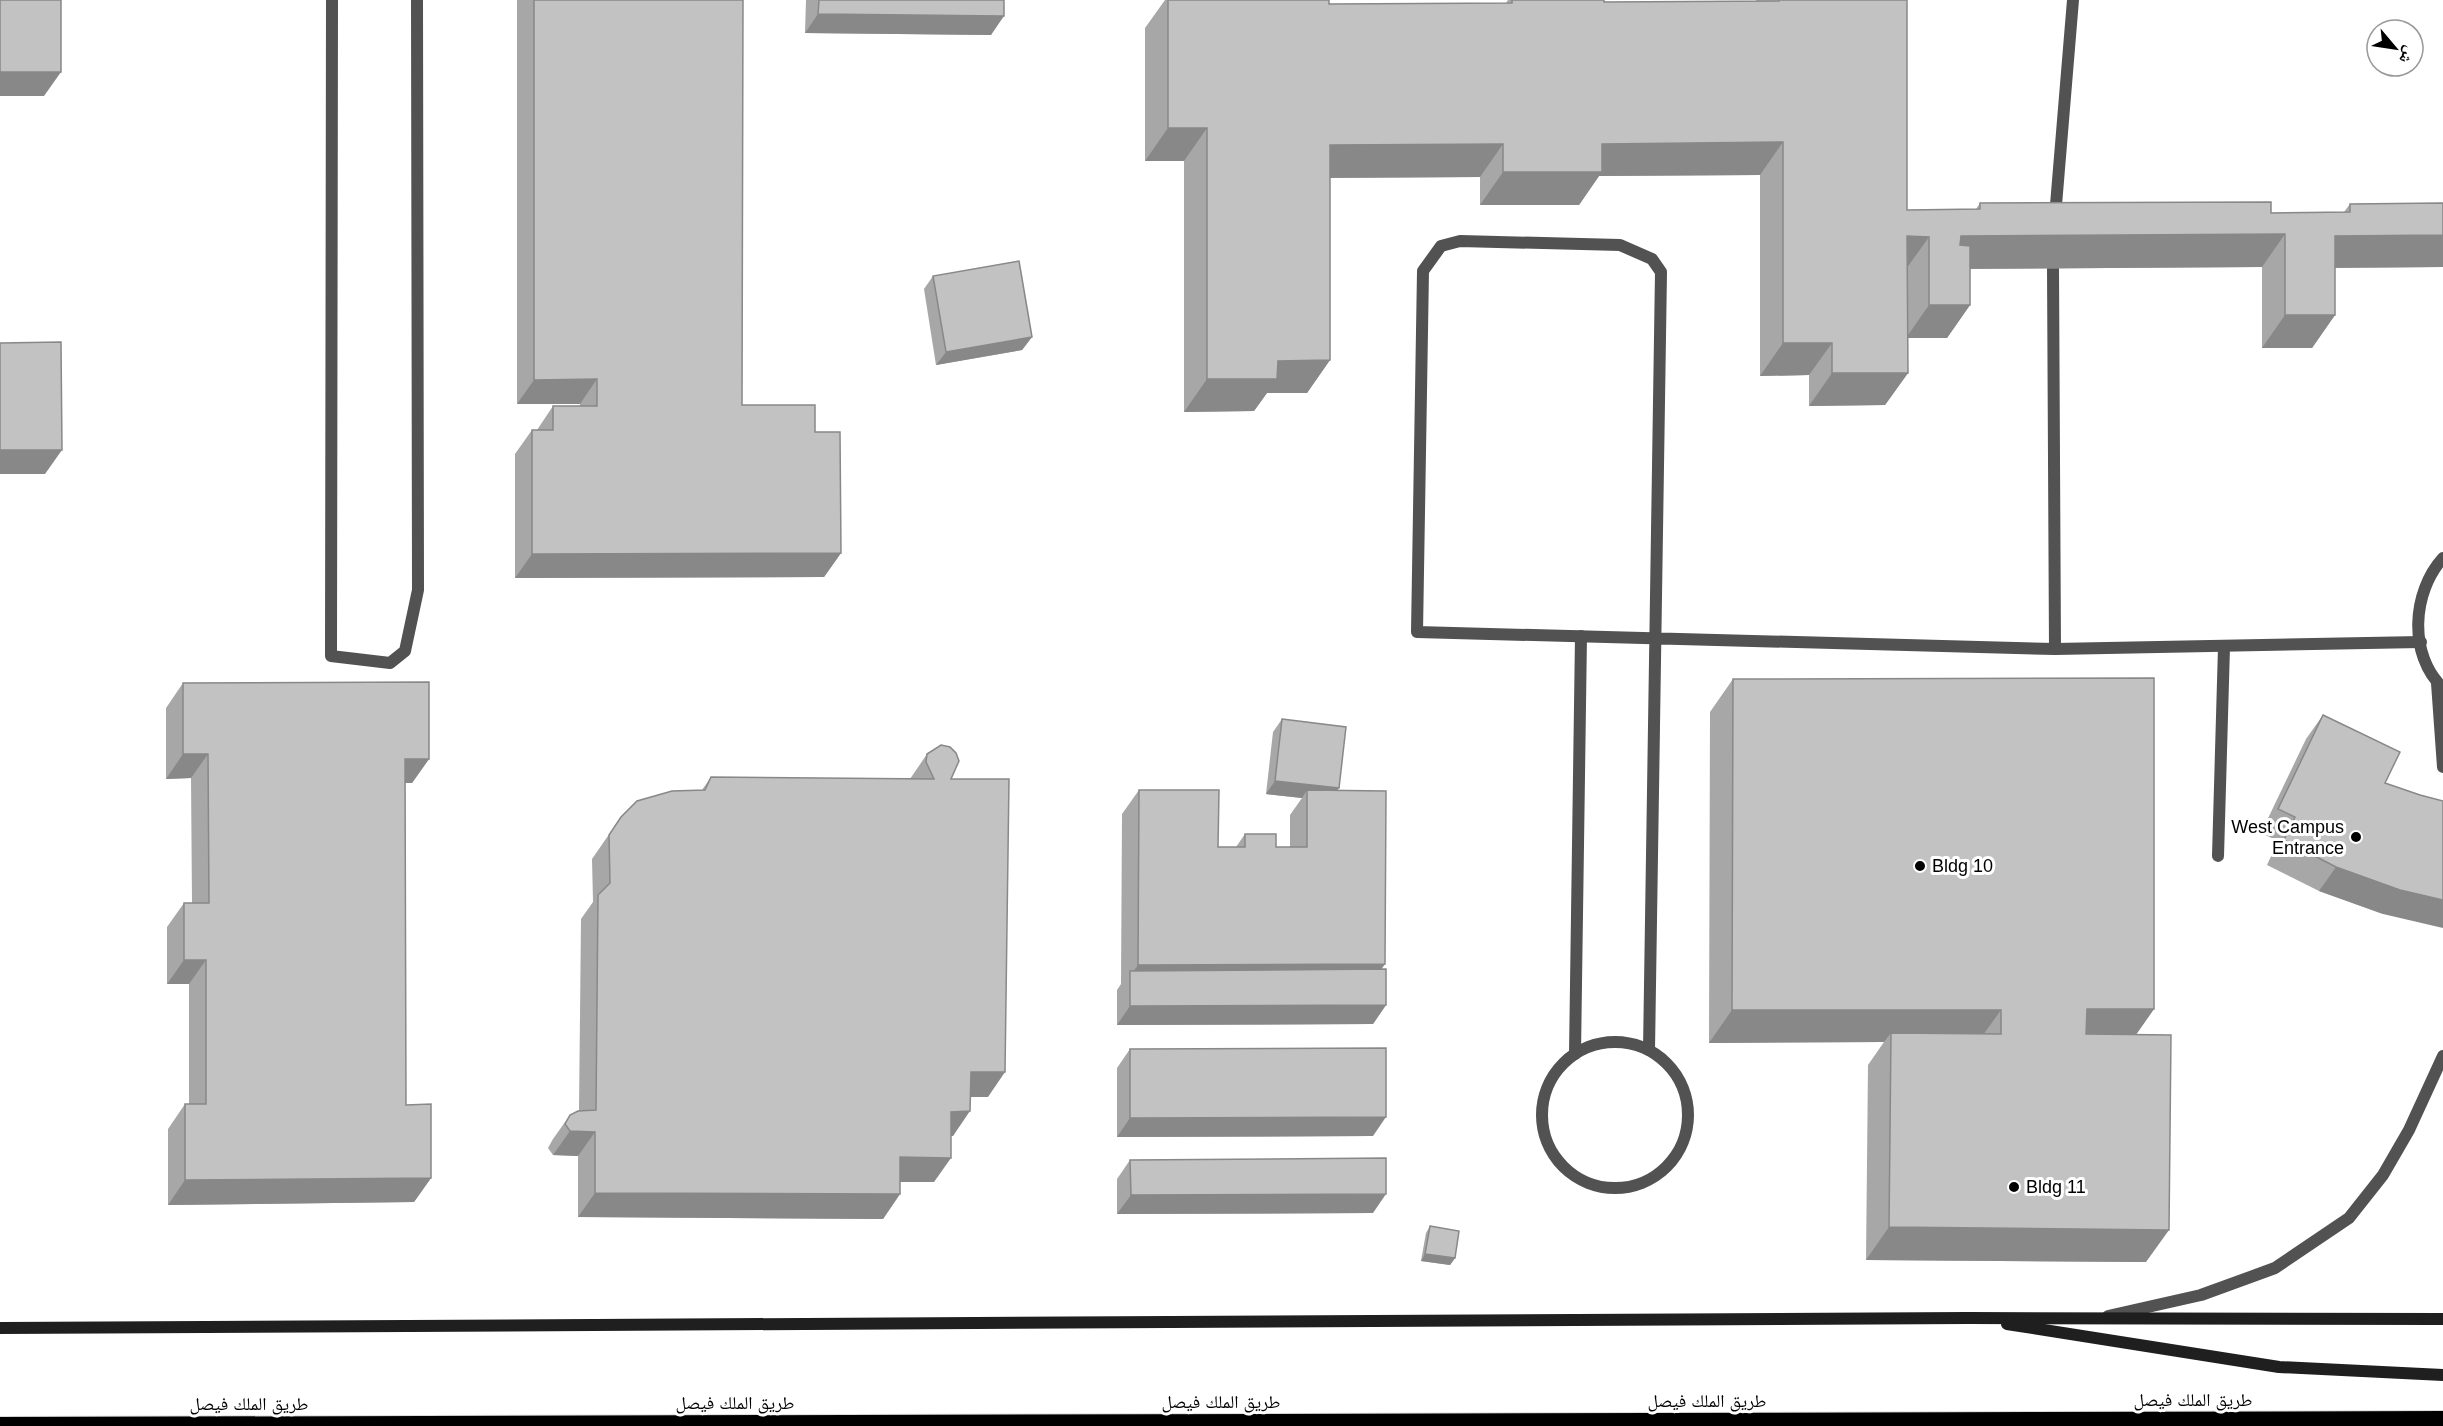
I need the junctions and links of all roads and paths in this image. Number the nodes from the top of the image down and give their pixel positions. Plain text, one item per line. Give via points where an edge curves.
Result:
1 (332, 0) edge
2 (417, 0) edge
3 (2073, 0) edge
4 (2054, 235) edge
5 (2053, 268) edge
6 (2443, 558) edge
7 (1581, 636) junction
8 (1655, 638) junction
9 (2421, 642) junction
10 (2224, 647) junction
11 (2055, 649) junction
12 (2440, 686) edge
13 (2443, 767) edge
14 (2218, 856) dead end
15 (1649, 1050) junction
16 (1575, 1054) junction
17 (2443, 1056) edge
18 (1968, 1318) junction
19 (2097, 1318) junction
20 (2443, 1319) edge
21 (0, 1328) edge
22 (2443, 1375) edge
23 (2443, 1419) edge
24 (0, 1425) edge

1 - 2 street via 331,656 390,663 405,651 418,590
3 - 4 street
5 - 11 street
6 - 9 street via 2422,594 2418,625
7 - 8 street
7 - 8 street via 1417,632 1423,271 1441,246 1460,241 1620,245 1652,259 1660,272
7 - 16 street
8 - 11 street
8 - 15 street
9 - 10 street
9 - 12 street via 2423,656
10 - 11 street
10 - 14 street
12 - 13 street
15 - 16 street via 1613,1041
15 - 16 street via 1670,1065 1681,1082 1688,1123 1671,1161 1637,1185 1616,1188 1596,1186 1577,1178 1549,1147 1542,1106 1558,1068
17 - 19 street via 2384,1176 2349,1218 2275,1268 2201,1295
18 - 19 main road
18 - 21 main road
18 - 22 main road via 2279,1366
19 - 20 main road
23 - 24 highway, طريق الملك فيصل

